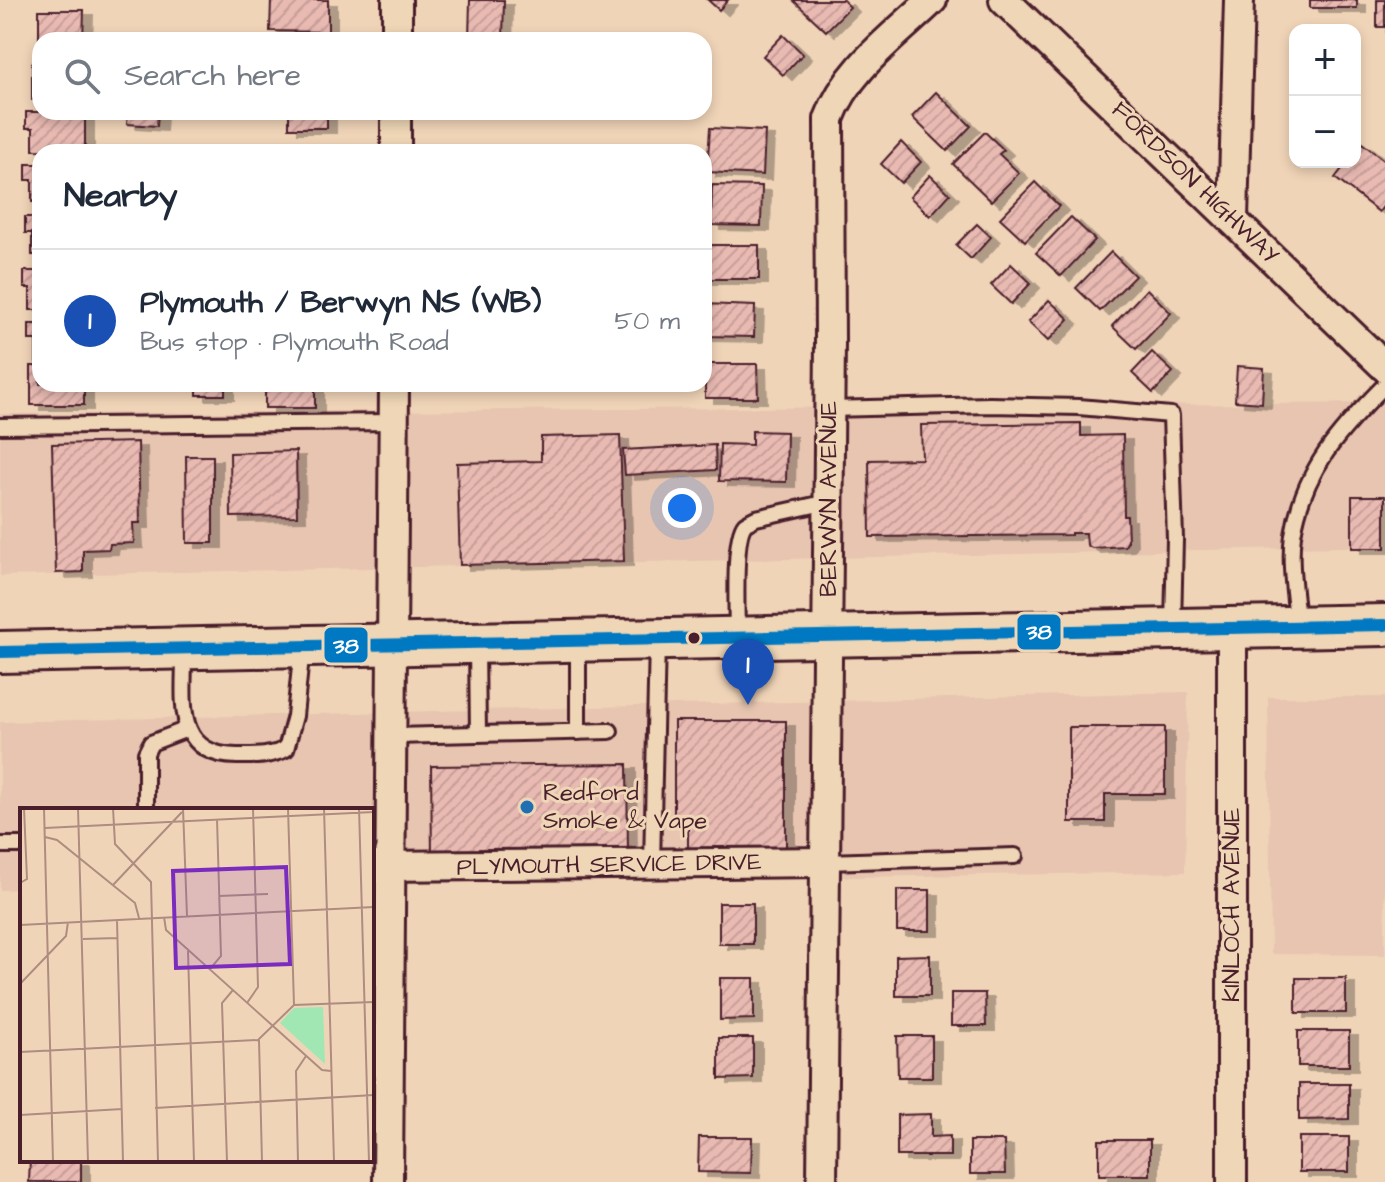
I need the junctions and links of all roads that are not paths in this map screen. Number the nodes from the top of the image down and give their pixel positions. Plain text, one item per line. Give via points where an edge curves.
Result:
1 (397, 0) edge
2 (932, 0) edge
3 (1004, 0) edge
4 (1239, 0) edge
5 (397, 32) edge
6 (396, 120) edge
7 (396, 144) edge
8 (1233, 219) junction
9 (1385, 367) edge
10 (1385, 385) edge
11 (394, 392) edge
12 (829, 409) junction
13 (394, 422) junction
14 (0, 426) edge
15 (828, 502) junction
16 (1385, 625) edge
17 (1297, 627) junction
18 (1232, 629) junction
19 (1173, 630) junction
20 (828, 637) junction
21 (737, 639) junction
22 (657, 640) junction
23 (578, 642) junction
24 (477, 643) junction
25 (393, 645) junction
26 (302, 646) junction
27 (184, 649) junction
28 (0, 652) edge
29 (186, 724) junction
30 (610, 731) dead end
31 (578, 732) junction
32 (478, 734) junction
33 (393, 736) junction
34 (146, 808) edge
35 (1015, 856) dead end
36 (826, 862) junction
37 (652, 864) junction
38 (382, 867) edge
39 (388, 1182) edge
40 (822, 1182) edge
41 (1232, 1182) edge

1 - 5 street
2 - 12 street, BERWYN AVENUE via 847,81 829,119
3 - 8 street, FORDSON HIGHWAY
4 - 8 street
6 - 7 street
8 - 9 street, FORDSON HIGHWAY
10 - 17 lane via 1341,430 1309,477 1293,536
11 - 13 street
12 - 15 street, BERWYN AVENUE
12 - 19 lane via 990,405 1171,415
13 - 14 lane
13 - 25 street
15 - 20 street, BERWYN AVENUE
15 - 21 lane via 745,523 737,564
16 - 17 main road
17 - 18 main road
18 - 19 main road
18 - 41 street, KINLOCH AVENUE
19 - 20 main road
20 - 21 main road
20 - 36 street, BERWYN AVENUE
21 - 22 main road
22 - 23 main road
22 - 37 lane
23 - 24 main road
23 - 31 lane
24 - 25 main road
24 - 32 lane
25 - 26 main road
25 - 33 street
26 - 27 main road
26 - 29 lane via 286,749 272,756 221,756 196,743
27 - 28 main road
27 - 29 lane
29 - 34 lane via 182,731 151,743 146,753
30 - 31 lane
31 - 32 lane
32 - 33 lane
33 - 38 street
35 - 36 lane
36 - 37 street, PLYMOUTH SERVICE DRIVE
36 - 40 street, BERWYN AVENUE
37 - 38 street, PLYMOUTH SERVICE DRIVE
38 - 39 street

